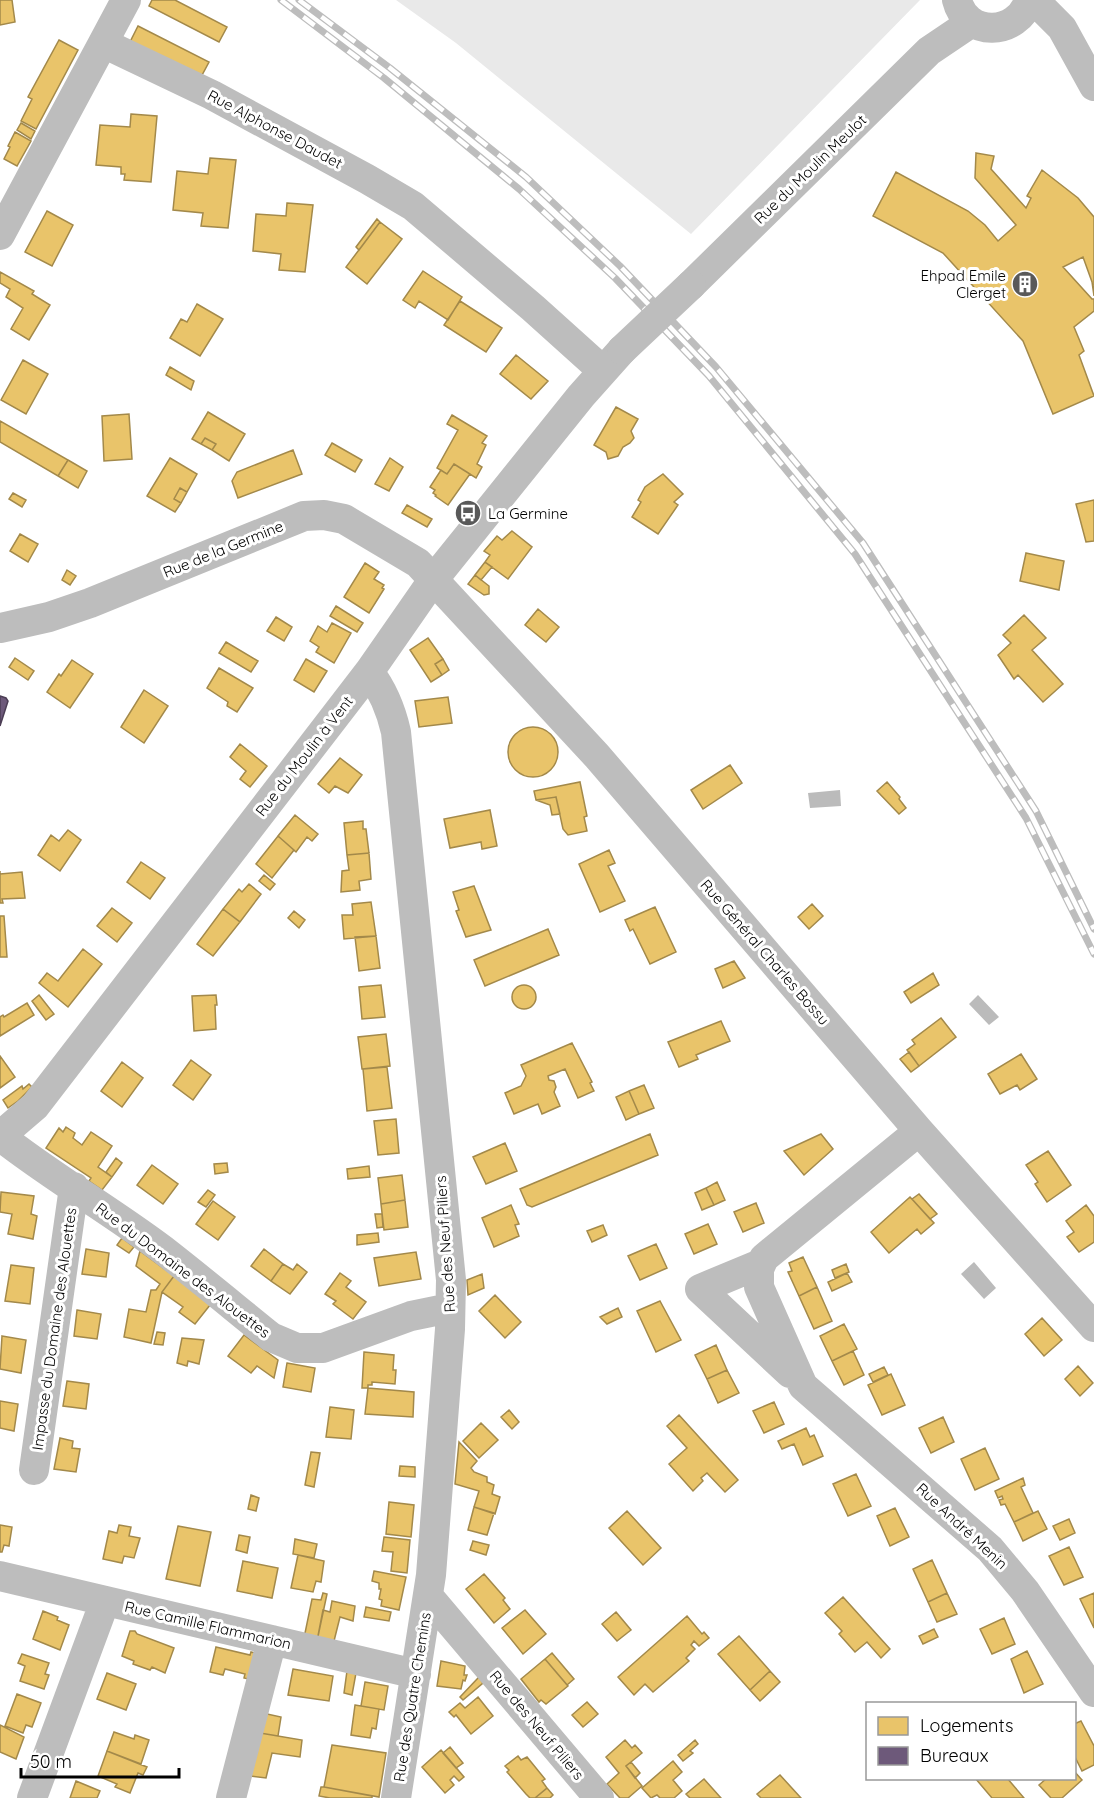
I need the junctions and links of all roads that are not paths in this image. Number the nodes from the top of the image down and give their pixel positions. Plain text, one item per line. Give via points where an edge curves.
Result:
1 (126, 0) edge
2 (1034, 0) edge
3 (961, 7) edge
4 (1021, 12) edge
5 (103, 43) junction
6 (1077, 53) junction
7 (1094, 86) edge
8 (0, 234) edge
9 (612, 361) junction
10 (433, 580) junction
11 (0, 628) edge
12 (369, 672) junction
13 (919, 1131) junction
14 (0, 1136) edge
15 (74, 1187) junction
16 (760, 1264) junction
17 (450, 1308) junction
18 (1094, 1327) edge
19 (803, 1386) junction
20 (34, 1470) dead end
21 (0, 1576) edge
22 (428, 1596) junction
23 (105, 1601) junction
24 (273, 1640) junction
25 (416, 1674) junction
26 (1094, 1692) edge
27 (33, 1798) edge
28 (231, 1798) edge
29 (396, 1798) edge
30 (599, 1798) edge

1 - 5 street
2 - 6 street via 1062,28
3 - 4 street via 992,28 1003,27
3 - 9 street, Rue du Moulin Meulot, bridge via 929,51
4 - 6 street
5 - 8 street
5 - 9 street, Rue Alphonse Daudet via 212,95 413,206 533,308
6 - 7 street
9 - 10 street, Rue du Moulin à Vent
10 - 11 street, Rue de la Germine via 418,564 344,519 304,516 90,603
10 - 12 street, Rue du Moulin à Vent
10 - 13 street, Rue Général Charles Bossu via 597,756
12 - 14 street, Rue du Moulin à Vent via 35,1106
12 - 17 street, Rue des Neuf Piliers via 380,686 396,732 451,1280
13 - 16 street, Rue André Menin
13 - 18 street, Rue Général Charles Bossu
14 - 15 street, Rue du Domaine des Alouettes
15 - 17 street, Rue du Domaine des Alouettes via 163,1250 271,1337 297,1348 323,1348 411,1316
15 - 20 street, Impasse du Domaine des Alouettes
16 - 19 street, Rue André Menin via 760,1292
16 - 19 street, Rue André Menin via 700,1289
17 - 22 street, Rue des Neuf Piliers
19 - 26 street, Rue André Menin via 990,1549 1025,1591
21 - 23 street, Rue Camille Flammarion
22 - 25 street, Rue des Quatre Chemins
22 - 30 street, Rue des Neuf Piliers
23 - 24 street, Rue Camille Flammarion
23 - 27 street
24 - 25 street, Rue Camille Flammarion
24 - 28 street
25 - 29 street, Rue des Quatre Chemins

